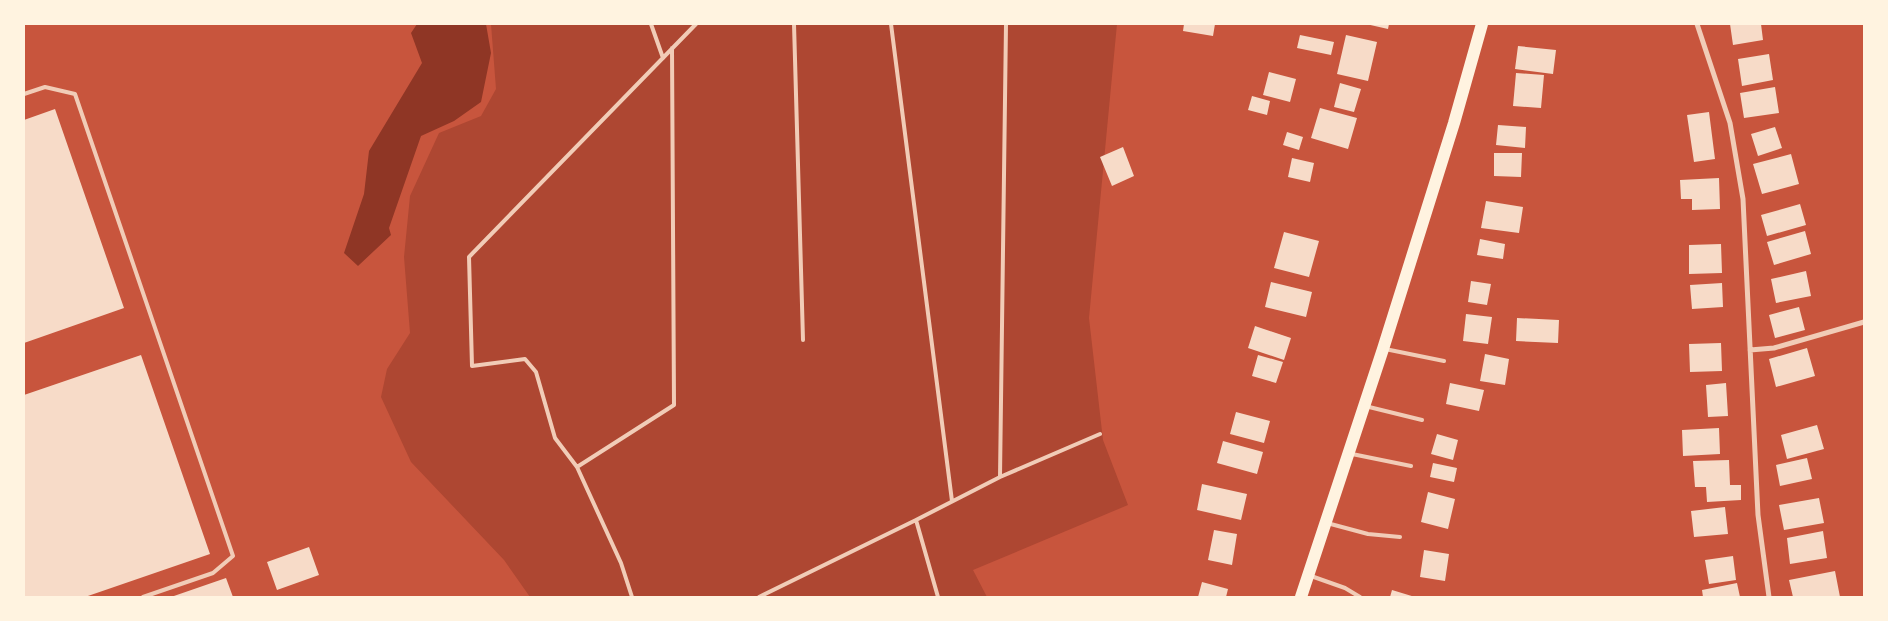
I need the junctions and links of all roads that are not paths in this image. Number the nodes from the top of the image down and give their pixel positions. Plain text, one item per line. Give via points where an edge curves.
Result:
1 (651, 24) edge
2 (696, 24) edge
3 (794, 24) edge
4 (891, 24) edge
5 (1006, 24) edge
6 (1482, 24) edge
7 (1697, 24) edge
8 (672, 48) junction
9 (663, 58) junction
10 (24, 94) edge
11 (1864, 322) edge
12 (803, 340) dead end
13 (1383, 349) junction
14 (1750, 350) junction
15 (1444, 361) dead end
16 (1364, 406) junction
17 (1422, 420) dead end
18 (1100, 434) dead end
19 (1349, 453) junction
20 (1411, 466) dead end
21 (577, 467) junction
22 (1000, 476) junction
23 (952, 501) junction
24 (916, 520) junction
25 (1326, 523) junction
26 (1400, 537) dead end
27 (1309, 575) junction
28 (143, 597) edge
29 (632, 597) edge
30 (759, 597) edge
31 (938, 597) edge
32 (1301, 597) edge
33 (1360, 597) edge
34 (1769, 597) edge

1 - 9 lane
2 - 8 lane
3 - 12 lane
4 - 23 lane
5 - 22 lane
6 - 13 main road
7 - 14 street via 1730,123 1743,198
8 - 9 lane
8 - 21 lane via 674,405
9 - 21 lane via 469,257 472,366 525,359 536,372 555,438
10 - 28 lane via 45,87 75,94 233,556 213,573
11 - 14 street via 1774,348
13 - 15 lane
13 - 16 main road
14 - 34 street via 1758,515
16 - 17 lane
16 - 19 main road
18 - 22 lane
19 - 20 lane
19 - 25 main road
21 - 29 lane via 621,563
22 - 23 lane
23 - 24 lane
24 - 30 lane
24 - 31 lane
25 - 26 lane via 1368,534
25 - 27 main road
27 - 32 main road
27 - 33 lane

